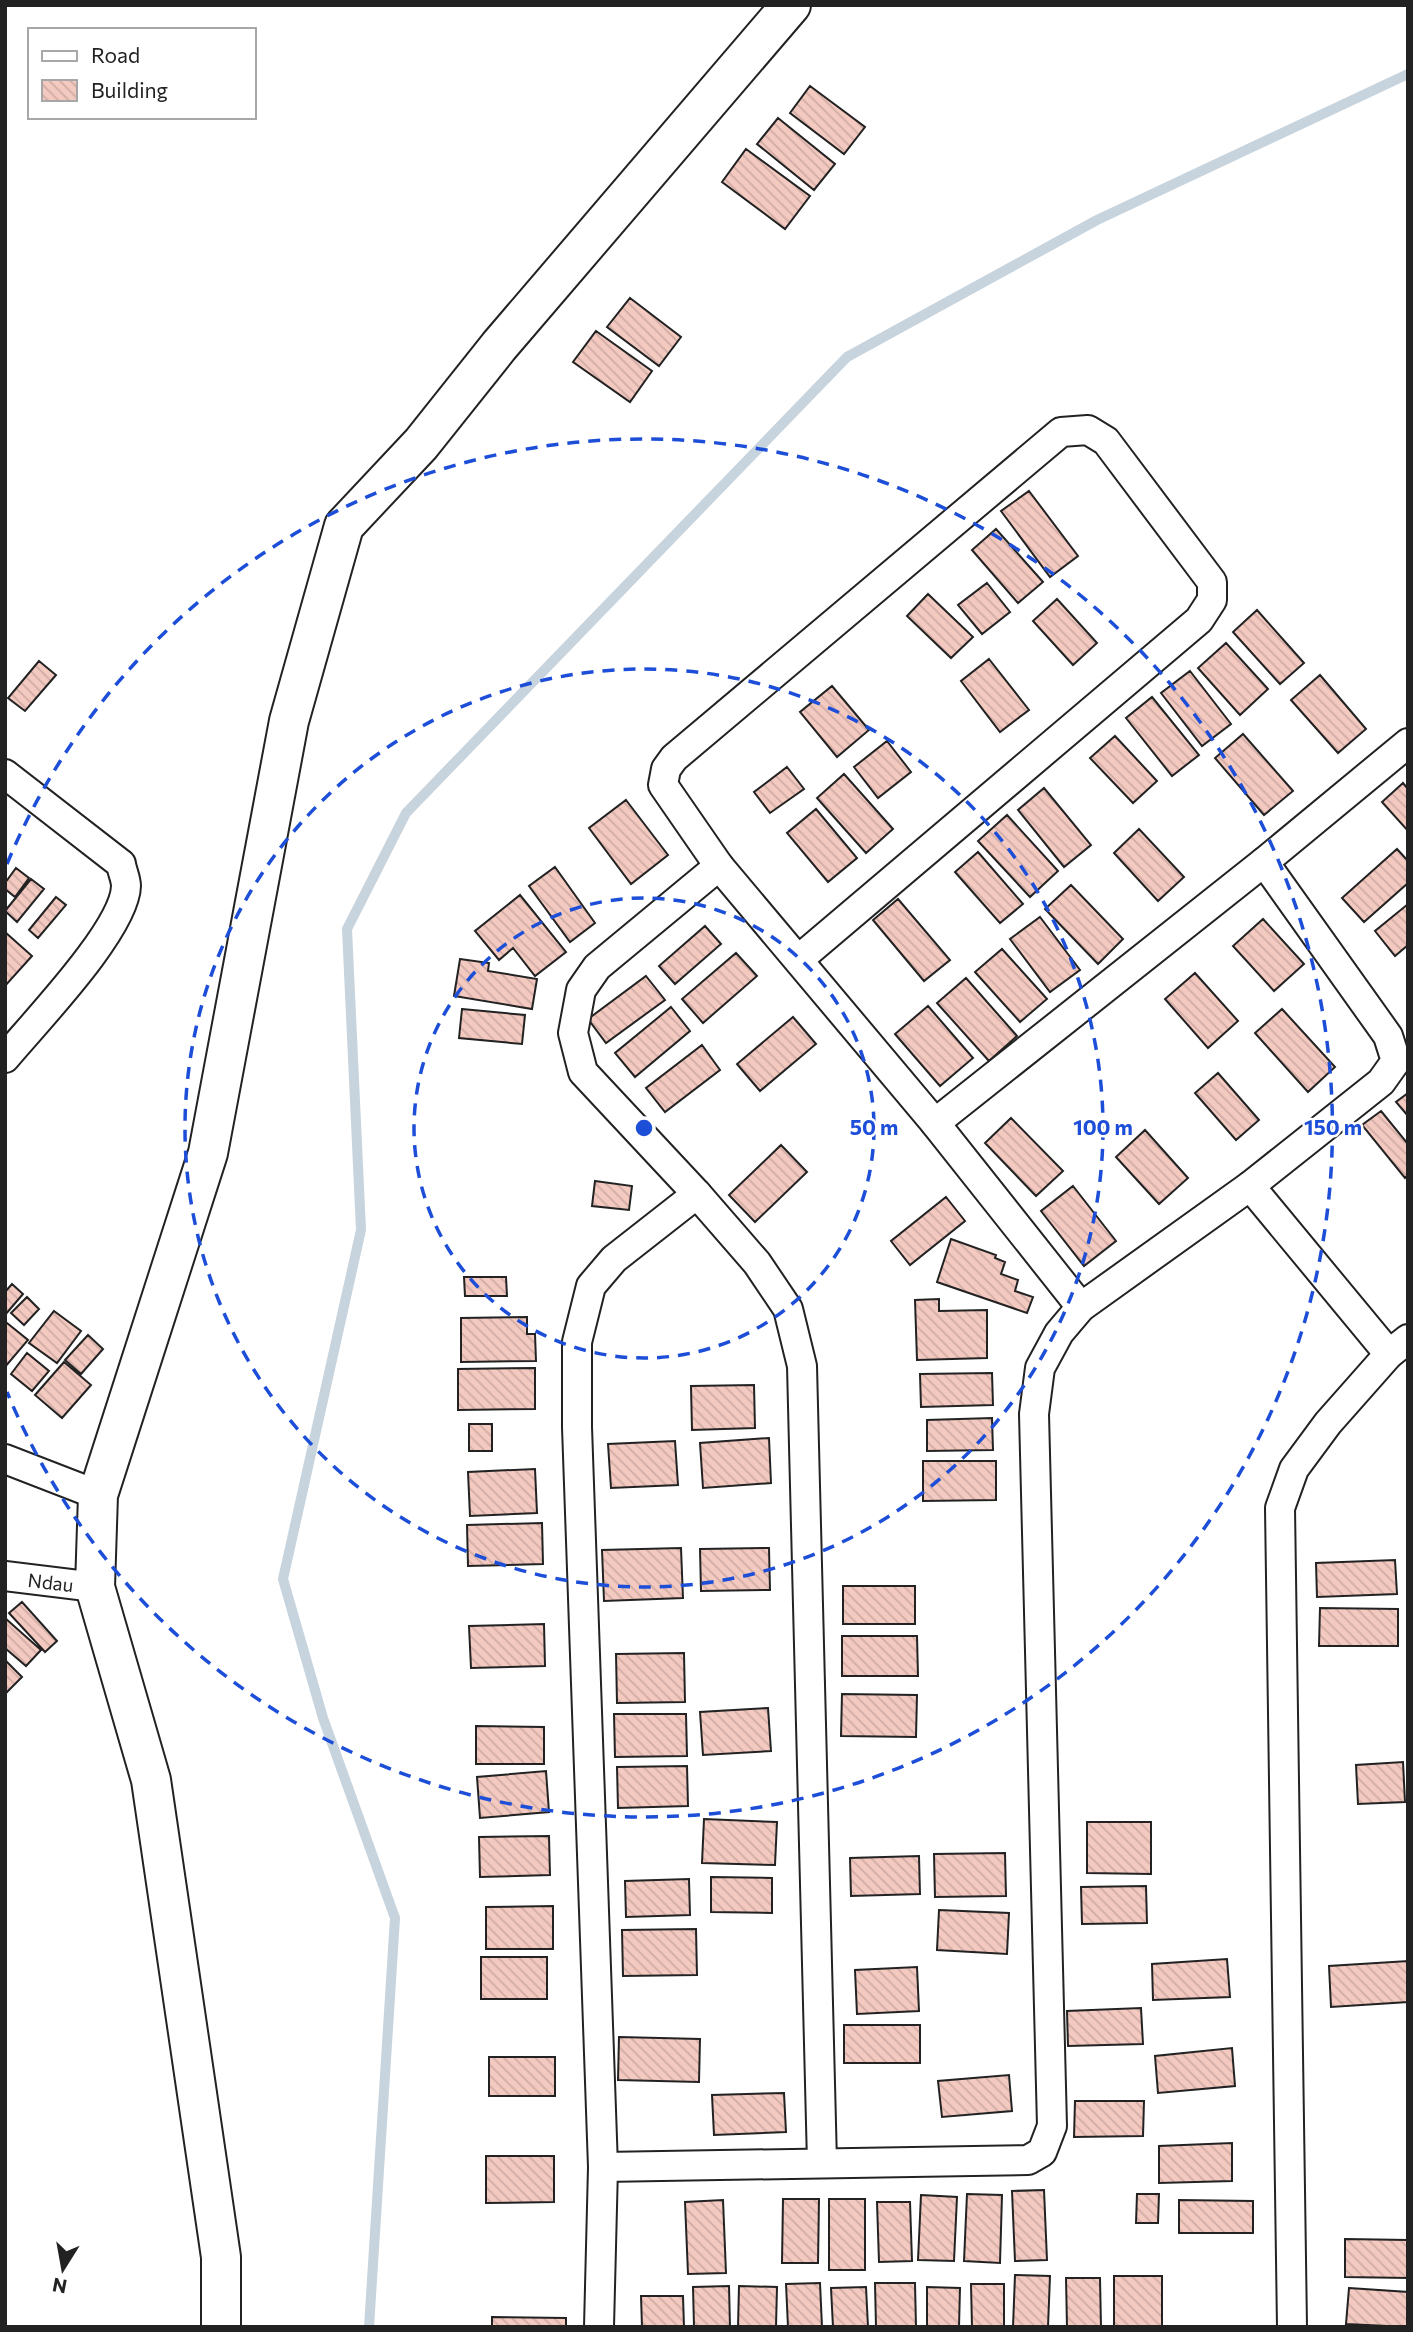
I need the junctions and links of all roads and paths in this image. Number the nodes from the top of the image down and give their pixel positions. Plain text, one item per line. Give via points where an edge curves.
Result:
1 (791, 5) edge
2 (1408, 743) edge
3 (5, 774) edge
4 (1264, 862) junction
5 (719, 866) junction
6 (798, 960) junction
7 (5, 1058) edge
8 (935, 1123) junction
9 (1250, 1186) junction
10 (697, 1194) junction
11 (1081, 1307) junction
12 (1398, 1346) edge
13 (5, 1459) edge
14 (98, 1495) junction
15 (5, 1576) edge
16 (95, 1587) junction
17 (822, 2163) junction
18 (603, 2167) junction
19 (221, 2327) edge
20 (599, 2327) edge
21 (1292, 2327) edge

1 - 14 street via 499,346 421,444 344,526 289,721 208,1153
2 - 4 street
3 - 7 street via 121,864 126,886 114,924
4 - 8 street
4 - 9 street via 1388,1036 1396,1061 1381,1082
5 - 6 street
5 - 6 street via 663,785 674,758 1061,432 1087,430 1106,441 1212,582 1212,600 1199,620
5 - 10 street via 597,967 581,990 573,1033 583,1072
6 - 8 street
8 - 11 street
9 - 11 street
9 - 12 street
10 - 17 street via 757,1263 788,1309 802,1366
10 - 18 street via 614,1259 591,1286 577,1342
11 - 17 street via 1059,1333 1040,1368 1034,1414 1052,2126 1042,2152 1028,2160
12 - 21 street via 1328,1423 1294,1469 1280,1508
13 - 14 street
14 - 16 street
15 - 16 street, Ndau
16 - 19 street via 151,1780 221,2257
17 - 18 street
18 - 20 street

